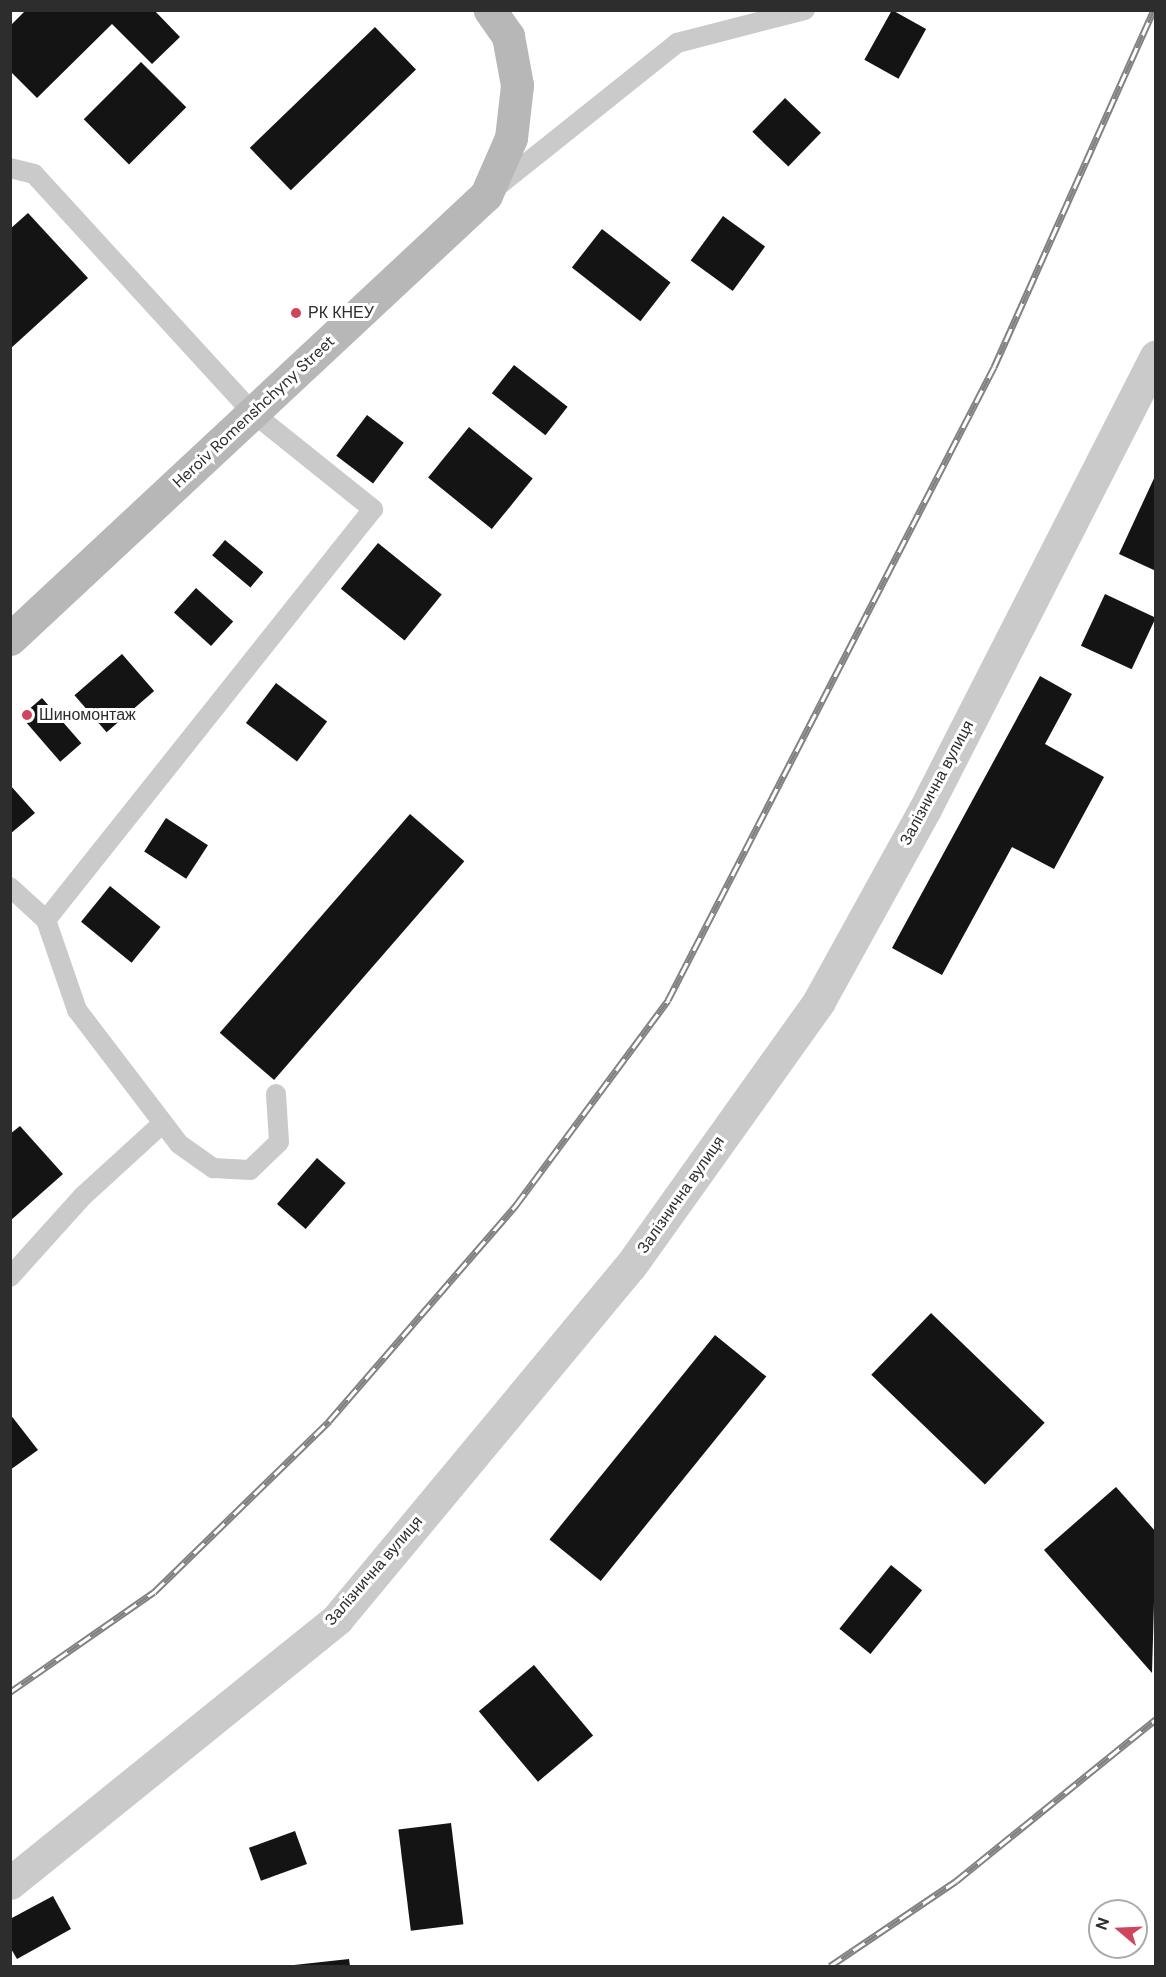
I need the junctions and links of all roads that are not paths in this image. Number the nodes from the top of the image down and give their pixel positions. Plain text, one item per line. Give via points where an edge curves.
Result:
1 (490, 10) edge
2 (805, 10) edge
3 (10, 168) edge
4 (486, 195) junction
5 (1155, 356) edge
6 (253, 412) junction
7 (10, 639) edge
8 (10, 887) edge
9 (46, 920) junction
10 (276, 1094) dead end
11 (163, 1123) junction
12 (10, 1277) edge
13 (10, 1883) edge

1 - 4 street, Heroiv Romenshchyny Street via 508,36 517,86 511,138
2 - 4 lane via 676,43
3 - 6 lane via 34,174 87,227
4 - 6 street, Heroiv Romenshchyny Street
5 - 13 street, Залізнична вулиця via 925,808 819,1001 631,1265 337,1618
6 - 7 street, Heroiv Romenshchyny Street
6 - 9 lane via 373,509
8 - 9 lane
9 - 11 lane via 77,1011
10 - 11 lane via 279,1142 250,1170 213,1168 179,1144
11 - 12 lane via 83,1196

